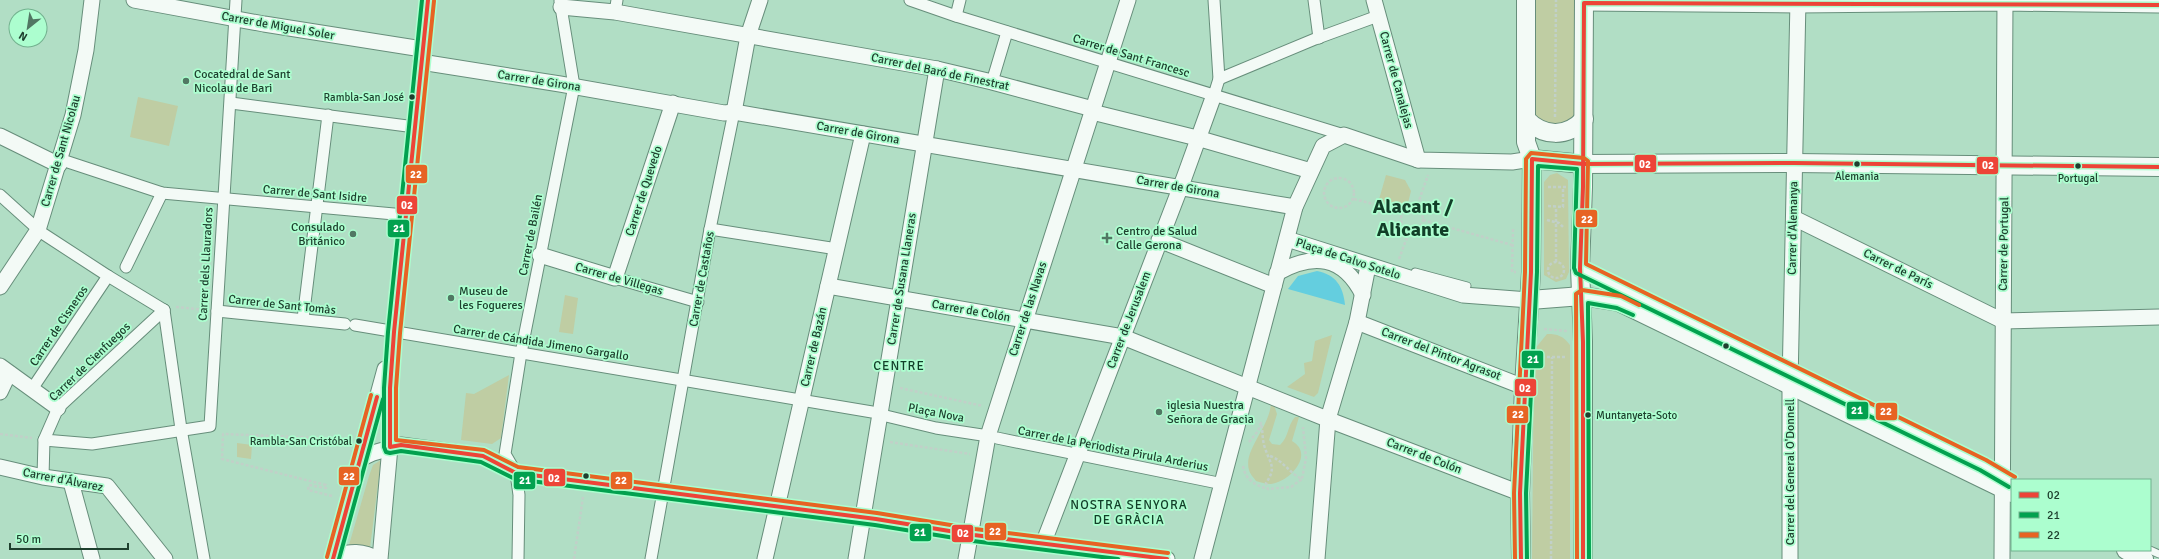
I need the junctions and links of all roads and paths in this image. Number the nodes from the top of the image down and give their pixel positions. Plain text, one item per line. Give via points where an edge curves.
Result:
1 (92, 0) edge
2 (134, 0) edge
3 (236, 0) edge
4 (428, 0) edge
5 (760, 0) edge
6 (910, 0) edge
7 (960, 0) edge
8 (1128, 0) edge
9 (1214, 0) edge
10 (1314, 0) edge
11 (1374, 0) edge
12 (1526, 0) edge
13 (1556, 0) edge
14 (1584, 1) edge
15 (2005, 2) edge
16 (561, 3) edge
17 (1798, 3) edge
18 (2159, 5) edge
19 (616, 6) edge
20 (956, 16) junction
21 (1378, 16) junction
22 (235, 18) junction
23 (1007, 32) junction
24 (748, 36) junction
25 (1319, 38) junction
26 (422, 56) junction
27 (1107, 63) junction
28 (937, 69) junction
29 (1219, 79) junction
30 (992, 82) junction
31 (574, 86) junction
32 (1214, 95) junction
33 (231, 103) junction
34 (673, 103) junction
35 (1093, 109) junction
36 (734, 112) junction
37 (328, 115) junction
38 (1526, 119) junction
39 (1584, 119) junction
40 (415, 127) junction
41 (863, 134) junction
42 (1555, 134) junction
43 (1344, 135) junction
44 (0, 136) edge
45 (1197, 138) junction
46 (924, 144) junction
47 (1418, 160) junction
48 (1540, 160) junction
49 (1794, 163) junction
50 (1583, 164) junction
51 (59, 165) junction
52 (2006, 166) junction
53 (2159, 167) edge
54 (1073, 170) junction
55 (1311, 171) junction
56 (1428, 174) dead end
57 (1180, 188) junction
58 (162, 193) junction
59 (0, 196) edge
60 (223, 198) junction
61 (1354, 198) junction
62 (1548, 200) dead end
63 (1546, 205) dead end
64 (1556, 206) junction
65 (318, 207) junction
66 (1295, 207) junction
67 (1416, 209) junction
68 (1404, 212) junction
69 (405, 216) junction
70 (1794, 218) junction
71 (1423, 220) junction
72 (1556, 223) junction
73 (710, 229) junction
74 (1410, 229) junction
75 (1566, 229) dead end
76 (38, 230) junction
77 (1287, 239) junction
78 (1159, 240) junction
79 (1512, 245) dead end
80 (837, 249) junction
81 (540, 255) junction
82 (1556, 262) junction
83 (1368, 266) junction
84 (1573, 266) junction
85 (126, 267) dead end
86 (1393, 273) junction
87 (108, 276) junction
88 (615, 278) junction
89 (1275, 280) junction
90 (828, 286) junction
91 (1467, 286) dead end
92 (0, 287) edge
93 (1363, 294) junction
94 (1574, 296) junction
95 (899, 298) junction
96 (1530, 300) junction
97 (698, 302) junction
98 (164, 310) junction
99 (217, 311) junction
100 (2159, 317) edge
101 (303, 320) junction
102 (1024, 320) junction
103 (2003, 321) junction
104 (1357, 322) junction
105 (1564, 324) dead end
106 (1564, 329) junction
107 (1540, 332) dead end
108 (395, 333) junction
109 (1571, 334) dead end
110 (1123, 337) junction
111 (522, 353) junction
112 (1540, 356) dead end
113 (1552, 357) junction
114 (1570, 357) dead end
115 (5, 369) edge
116 (1790, 378) junction
117 (684, 379) junction
118 (1524, 386) junction
119 (1248, 387) junction
120 (898, 388) dead end
121 (32, 389) junction
122 (0, 392) edge
123 (802, 400) junction
124 (989, 407) dead end
125 (58, 408) junction
126 (872, 412) dead end
127 (886, 416) dead end
128 (1328, 419) junction
129 (1303, 427) dead end
130 (181, 429) junction
131 (0, 434) edge
132 (982, 435) dead end
133 (997, 438) dead end
134 (343, 439) dead end
135 (44, 440) junction
136 (882, 441) dead end
137 (390, 447) junction
138 (1248, 448) dead end
139 (976, 455) dead end
140 (1077, 455) junction
141 (1270, 456) junction
142 (360, 459) junction
143 (1245, 461) dead end
144 (0, 467) edge
145 (516, 474) junction
146 (43, 477) junction
147 (1302, 479) junction
148 (71, 482) junction
149 (1223, 484) junction
150 (2008, 485) edge
151 (1268, 489) junction
152 (663, 493) junction
153 (1520, 493) junction
154 (332, 496) dead end
155 (583, 497) dead end
156 (777, 507) junction
157 (863, 518) junction
158 (970, 534) junction
159 (1043, 544) junction
160 (2128, 551) edge
161 (333, 557) edge
162 (92, 559) edge
163 (166, 559) edge
164 (204, 559) edge
165 (379, 559) edge
166 (518, 559) edge
167 (574, 559) edge
168 (651, 559) edge
169 (765, 559) edge
170 (856, 559) edge
171 (966, 559) edge
172 (1167, 559) edge
173 (1202, 559) edge
174 (1317, 559) edge
175 (1521, 559) edge
176 (1551, 559) edge
177 (1583, 559) edge
178 (1790, 559) edge
179 (2002, 559) edge
180 (2144, 559) edge

1 - 51 street, Carrer de Sant Nicolau via 86,50 73,115
2 - 22 street, Carrer de Miguel Soler
3 - 22 street, Carrer dels Llauradors
4 - 26 street
5 - 24 street, Carrer de Castaños
6 - 20 street, Carrer de Sant Francesc
7 - 20 street
8 - 27 street, Carrer de las Navas
9 - 29 street
10 - 25 street
11 - 21 street, Carrer de Canalejas
12 - 38 street
13 - 42 path
14 - 17 street
14 - 39 street
15 - 17 street
15 - 18 street
15 - 52 street, Carrer de Portugal
16 - 19 street, Carrer del Baró de Finestrat
16 - 31 street, Carrer de Bailén
17 - 49 street, Carrer d'Alemanya
19 - 24 street, Carrer del Baró de Finestrat
20 - 23 street, Carrer de Sant Francesc
21 - 25 street
21 - 47 street, Carrer de Canalejas
22 - 26 street, Carrer de Miguel Soler
22 - 33 street, Carrer dels Llauradors
23 - 27 street, Carrer de Sant Francesc
23 - 30 street
24 - 28 street, Carrer del Baró de Finestrat
24 - 36 street, Carrer de Castaños
25 - 29 street
26 - 31 street, Carrer de Girona
26 - 40 street
27 - 32 street, Carrer de Sant Francesc
27 - 35 street, Carrer de las Navas
28 - 30 street, Carrer del Baró de Finestrat
28 - 46 street, Carrer de Susana Llaneras
29 - 32 street
30 - 35 street, Carrer del Baró de Finestrat
31 - 34 street, Carrer de Girona
31 - 81 street, Carrer de Bailén
32 - 43 street, Carrer de Sant Francesc
32 - 45 street, Carrer de Jerusalem
33 - 37 street
33 - 60 street, Carrer dels Llauradors
34 - 36 street, Carrer de Girona via 724,113
34 - 88 street, Carrer de Quevedo
35 - 45 street, Carrer del Baró de Finestrat via 1096,113
35 - 54 street, Carrer de las Navas
36 - 41 street, Carrer de Girona
36 - 73 street, Carrer de Castaños
37 - 40 street
37 - 65 street
38 - 42 street via 1539,130
38 - 48 street via 1526,142
39 - 42 street via 1577,127
39 - 50 street
40 - 69 street
41 - 46 street, Carrer de Girona
41 - 80 street, Carrer de Bazán
43 - 47 street
43 - 55 street, Plaça de Calvo Sotelo via 1322,146
44 - 51 street
45 - 55 street, Carrer del Baró de Finestrat
45 - 57 street, Carrer de Jerusalem
46 - 54 street, Carrer de Girona
46 - 95 street, Carrer de Susana Llaneras
47 - 48 street
48 - 50 street
48 - 64 path via 1547,192 1548,187 1563,187 1563,207
48 - 96 street
49 - 50 street
49 - 52 street
49 - 70 street, Carrer d'Alemanya
50 - 84 street
51 - 58 street, Carrer de Sant Isidre via 64,162
51 - 76 street, Carrer de Sant Nicolau
52 - 53 street
52 - 103 street, Carrer de Portugal
54 - 57 street, Carrer de Girona
54 - 102 street, Carrer de las Navas
55 - 66 street, Plaça de Calvo Sotelo
56 - 67 path
57 - 66 street, Carrer de Girona
57 - 78 street, Carrer de Jerusalem
58 - 60 street, Carrer de Sant Isidre
58 - 85 street
59 - 76 street
60 - 65 street, Carrer de Sant Isidre
60 - 99 street, Carrer dels Llauradors
61 - 61 path via 1348,206 1338,209 1326,201 1324,191 1333,179 1343,178 1354,188
61 - 68 path
62 - 64 path via 1548,206
63 - 72 path via 1546,220
64 - 72 path
65 - 69 street, Carrer de Sant Isidre
65 - 101 street
66 - 77 street, Plaça de Calvo Sotelo
67 - 68 path via 1409,208
67 - 71 path via 1421,213
68 - 74 path via 1402,223
69 - 108 street
70 - 103 street, Carrer de París
70 - 116 street, Carrer d'Alemanya
71 - 74 path via 1420,226
71 - 79 path
72 - 75 path
72 - 82 path
73 - 80 street
73 - 97 street, Carrer de Castaños
74 - 86 path
76 - 87 street
76 - 92 street, Carrer de Sant Nicolau
77 - 83 street, Plaça de Calvo Sotelo
77 - 89 street
78 - 89 street
78 - 110 street, Carrer de Jerusalem
80 - 90 street, Carrer de Bazán
81 - 88 street, Carrer de Villegas
81 - 111 street, Carrer de Bailén
82 - 82 path via 1551,263 1548,272 1557,277 1564,269
83 - 86 street, Plaça de Calvo Sotelo
83 - 93 street
84 - 94 street
84 - 94 path
84 - 116 lane
86 - 91 lane via 1413,272
86 - 96 street, Plaça de Calvo Sotelo via 1463,295
87 - 98 street
87 - 121 street, Carrer de Cisneros
88 - 97 street, Carrer de Villegas
89 - 93 street via 1303,261 1331,262 1344,269 1355,280
89 - 119 street
90 - 95 street, Carrer de Colón
90 - 123 street, Carrer de Bazán
93 - 104 street
94 - 96 street, Plaça de Calvo Sotelo
94 - 116 street, Plaça de Calvo Sotelo via 1618,302
94 - 177 street
95 - 102 street, Carrer de Colón
95 - 157 street, Carrer de Susana Llaneras
96 - 118 street
97 - 117 street, Carrer de Castaños
98 - 99 path via 174,307
98 - 125 street, Carrer de Cienfuegos
98 - 130 street
99 - 101 street, Carrer de Sant Tomàs
99 - 130 street, Carrer dels Llauradors via 210,426
100 - 103 street
101 - 108 street, Carrer de Sant Tomàs via 350,324
102 - 110 street, Carrer de Colón
102 - 158 street, Carrer de las Navas via 988,436
103 - 150 street, Carrer de Portugal
104 - 118 street, Carrer del Pintor Agrasot
104 - 128 street
105 - 106 path
106 - 107 path via 1544,329
106 - 109 path
108 - 111 street, Carrer de Cándida Jimeno Gargallo
108 - 137 street via 390,388
108 - 142 street
110 - 119 street, Carrer de Colón
110 - 140 street, Carrer de Jerusalem
111 - 117 street, Carrer de Cándida Jimeno Gargallo
111 - 145 street, Carrer de Bailén via 505,454
112 - 113 path
113 - 114 path
113 - 176 path
115 - 121 street
115 - 122 street
116 - 150 street, Plaça de Calvo Sotelo
116 - 178 street, Carrer del General O'Donnell
117 - 123 street, Carrer de Cándida Jimeno Gargallo
117 - 152 street, Carrer de Castaños
118 - 153 street
119 - 128 street, Carrer de Colón
119 - 149 street
120 - 124 path, Plaça Nova
121 - 125 street
123 - 126 street, Carrer de Cándida Jimeno Gargallo
123 - 156 street, Carrer de Bazán
125 - 135 street, Carrer de Cienfuegos
127 - 132 street, Plaça Nova via 936,428
128 - 153 street, Carrer de Colón
128 - 174 street
129 - 147 path via 1306,458
130 - 135 street via 92,444
130 - 164 street
131 - 135 path
133 - 140 street, Carrer de la Periodista Pirula Arderius
134 - 154 path via 223,434 222,459 326,485 326,488 309,485 308,490
135 - 146 street
136 - 139 path
137 - 142 street
137 - 145 street via 401,445 483,456
137 - 165 street
138 - 141 path via 1261,423 1265,448
140 - 149 street, Carrer de la Periodista Pirula Arderius
140 - 159 street, Carrer de Jerusalem
141 - 147 path
141 - 151 path via 1272,474 1266,483
142 - 161 street
143 - 151 path via 1243,467 1247,478 1254,484
144 - 146 street, Carrer d'Álvarez
145 - 152 street
145 - 166 street via 519,495
146 - 148 street, Carrer d'Álvarez
147 - 151 path via 1291,487
148 - 162 street
148 - 163 street, Carrer d'Álvarez via 106,486
149 - 173 street
150 - 179 street, Carrer de Portugal
152 - 156 street
152 - 168 street, Carrer de Castaños
153 - 175 street
155 - 167 path
156 - 157 street
156 - 169 street, Carrer de Bazán
157 - 158 street
157 - 170 street, Carrer de Susana Llaneras
158 - 159 street
158 - 171 street, Carrer de las Navas
159 - 172 street
160 - 180 street
161 - 165 street via 356,551 365,552

